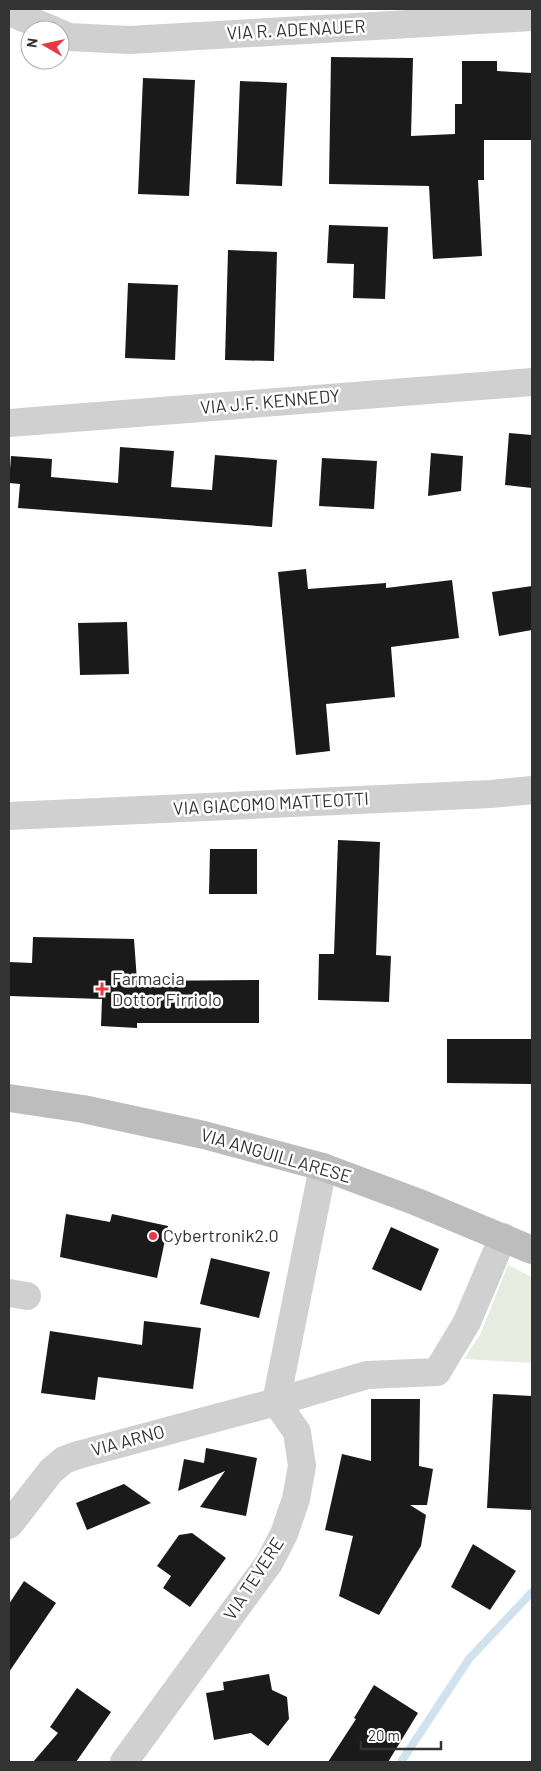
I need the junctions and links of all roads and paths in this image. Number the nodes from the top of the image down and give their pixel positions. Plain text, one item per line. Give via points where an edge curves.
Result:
1 (9, 12) edge
2 (532, 17) edge
3 (29, 20) edge
4 (70, 37) edge
5 (532, 382) edge
6 (9, 422) edge
7 (532, 790) edge
8 (9, 816) edge
9 (9, 1098) edge
10 (323, 1167) junction
11 (503, 1237) junction
12 (532, 1250) edge
13 (276, 1402) junction
14 (9, 1525) edge
15 (124, 1762) edge

1 - 3 street
2 - 4 street, VIA R. ADENAUER via 129,40
5 - 6 street, VIA J.F. KENNEDY
7 - 8 street, VIA GIACOMO MATTEOTTI
9 - 10 main road, VIA ANGUILLARESE via 83,1109 204,1135
10 - 11 main road, VIA ANGUILLARESE
10 - 13 street
11 - 12 main road, VIA ANGUILLARESE
11 - 13 street, VIA ARNO via 467,1322 437,1372 367,1375
13 - 14 street, VIA ARNO via 64,1460 51,1471
13 - 15 street, VIA TEVERE via 297,1432 302,1466 296,1499 284,1534 269,1563

